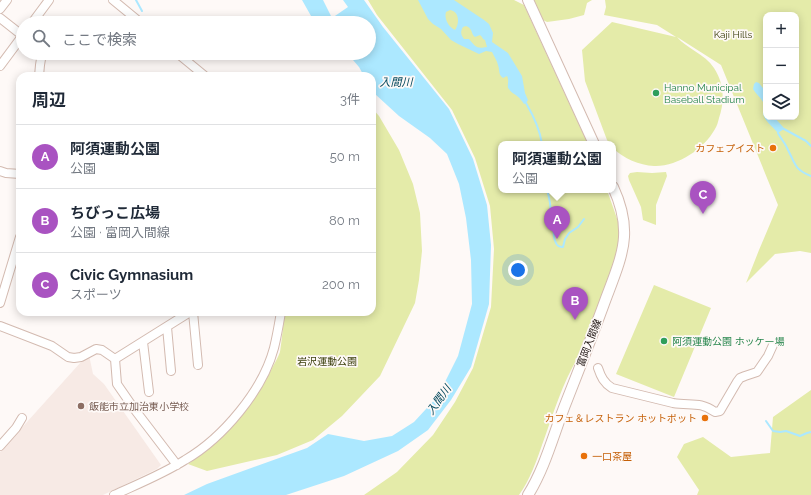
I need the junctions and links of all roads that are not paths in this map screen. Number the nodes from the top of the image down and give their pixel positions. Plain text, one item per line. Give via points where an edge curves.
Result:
1 (7, 0) edge
2 (49, 0) edge
3 (113, 0) edge
4 (528, 0) edge
5 (0, 9) edge
6 (37, 16) edge
7 (132, 16) edge
8 (0, 18) edge
9 (16, 30) edge
10 (16, 44) edge
11 (41, 60) edge
12 (186, 60) edge
13 (0, 66) edge
14 (39, 72) edge
15 (200, 72) edge
16 (593, 141) edge
17 (0, 171) edge
18 (16, 174) edge
19 (615, 193) edge
20 (16, 250) edge
21 (0, 303) edge
22 (185, 316) edge
23 (192, 316) edge
24 (280, 316) edge
25 (0, 326) edge
26 (167, 327) junction
27 (143, 342) junction
28 (773, 344) dead end
29 (115, 359) junction
30 (198, 365) dead end
31 (598, 368) dead end
32 (171, 371) dead end
33 (149, 392) dead end
34 (22, 418) dead end
35 (0, 446) edge
36 (177, 465) junction
37 (114, 495) edge
38 (528, 495) edge

1 - 5 street
2 - 6 street
3 - 7 street
4 - 16 main road
8 - 9 street
10 - 13 street
11 - 14 street
12 - 15 street
17 - 18 street
19 - 38 main road, 富岡入間線 via 622,215 624,237 612,283 549,451
20 - 21 street
22 - 26 street
23 - 30 street
24 - 36 street via 274,349 258,386 213,440
25 - 29 street via 52,346 74,358 96,349
26 - 27 street
26 - 32 street
27 - 29 street
27 - 33 street
28 - 31 street via 757,372 740,378 720,411 715,412 697,404 676,403 612,388 604,381
29 - 36 street via 116,384
34 - 35 street
36 - 37 street

